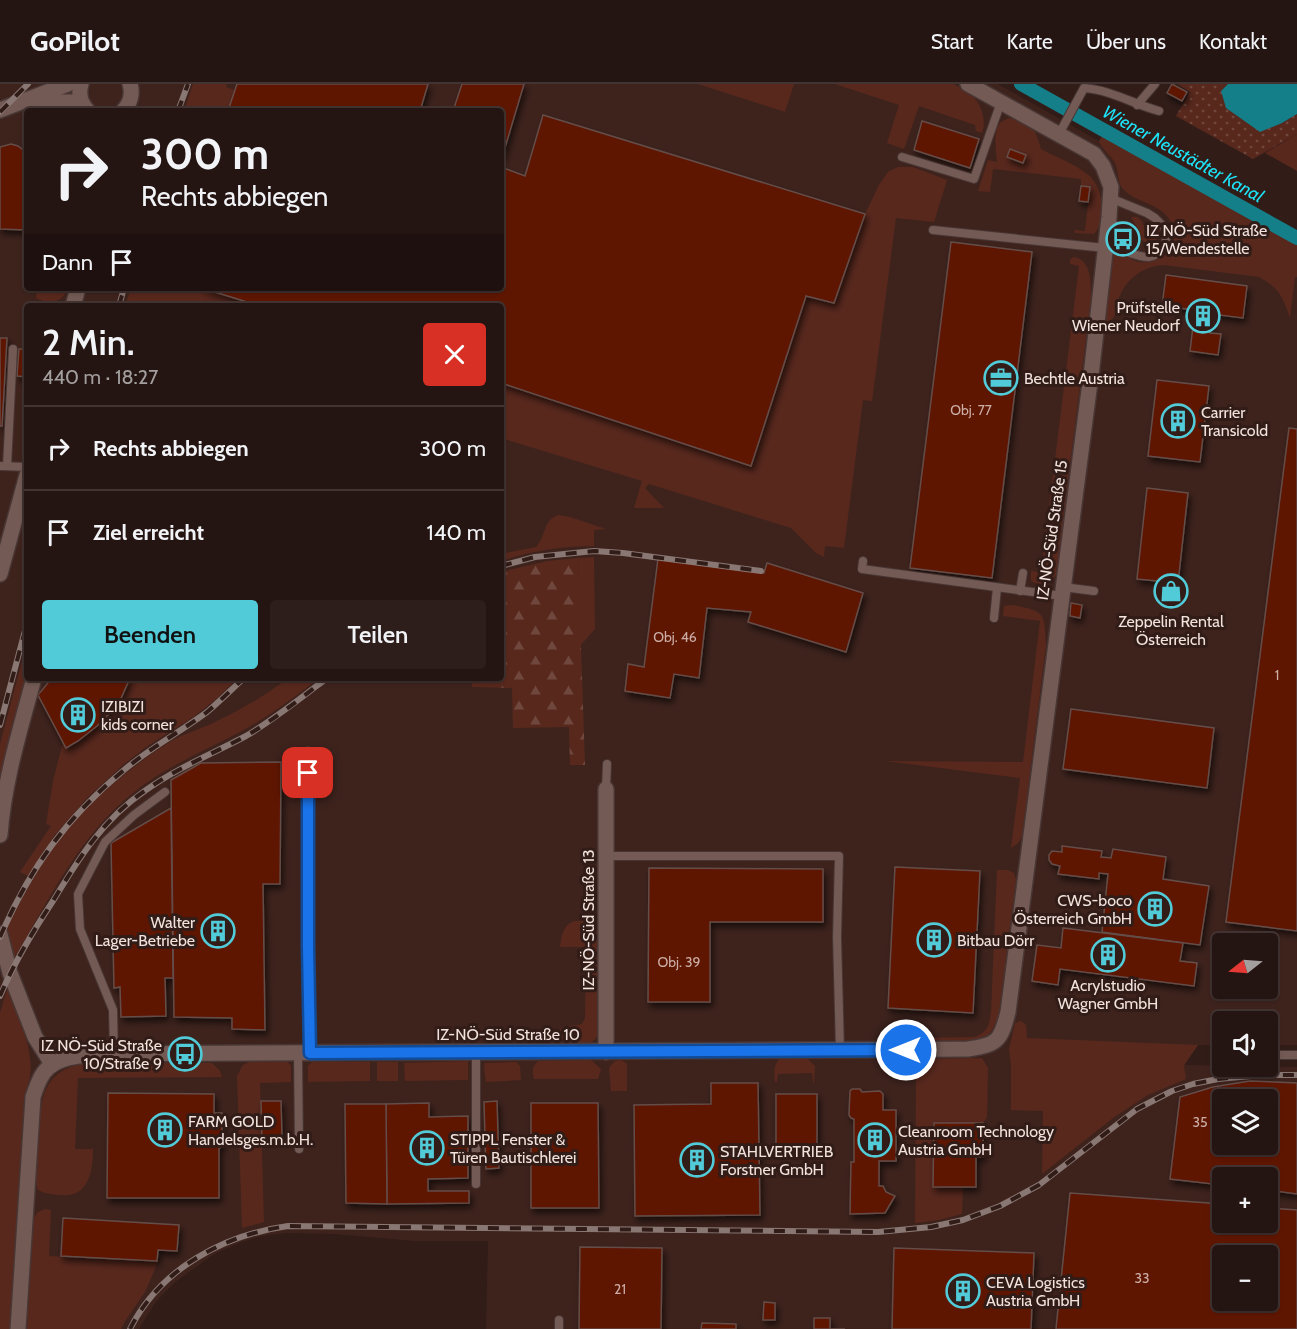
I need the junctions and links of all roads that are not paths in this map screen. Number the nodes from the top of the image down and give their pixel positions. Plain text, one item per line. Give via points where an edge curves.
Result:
1 (69, 84) edge
2 (81, 84) edge
3 (968, 84) edge
4 (1155, 84) edge
5 (132, 86) edge
6 (21, 102) junction
7 (1000, 102) junction
8 (1137, 105) junction
9 (85, 106) edge
10 (125, 108) edge
11 (0, 110) edge
12 (1159, 111) dead end
13 (1063, 127) junction
14 (902, 157) dead end
15 (1110, 198) junction
16 (1110, 218) junction
17 (933, 230) dead end
18 (1106, 248) junction
19 (13, 349) dead end
20 (4, 435) edge
21 (3, 466) edge
22 (24, 467) edge
23 (24, 486) edge
24 (863, 561) dead end
25 (1023, 573) dead end
26 (0, 574) edge
27 (997, 588) junction
28 (1020, 591) junction
29 (1094, 591) dead end
30 (1062, 592) junction
31 (994, 618) dead end
32 (33, 681) edge
33 (308, 751) dead end
34 (607, 764) dead end
35 (606, 789) joint
36 (165, 792) dead end
37 (0, 835) edge
38 (607, 856) junction
39 (0, 934) edge
40 (984, 1047) joint
41 (840, 1050) junction
42 (476, 1052) junction
43 (606, 1052) junction
44 (304, 1053) junction
45 (114, 1054) junction
46 (1278, 1055) edge
47 (1297, 1056) edge
48 (52, 1064) junction
49 (299, 1149) dead end
50 (476, 1184) dead end
51 (18, 1329) edge

1 - 6 street
2 - 9 street via 79,94
3 - 7 street, IZ-NÖ-Süd Straße 15
4 - 8 lane
5 - 10 street
6 - 9 street
6 - 11 street
7 - 13 street, IZ-NÖ-Süd Straße 15
7 - 14 lane via 974,179
8 - 12 lane
8 - 13 lane via 1098,89 1084,88
13 - 15 street, IZ-NÖ-Süd Straße 15 via 1103,166 1111,187
15 - 16 street, IZ-NÖ-Süd Straße 15
15 - 16 lane via 1155,218 1166,229 1166,245 1150,257 1130,253
16 - 18 street, IZ-NÖ-Süd Straße 15
17 - 18 lane
18 - 30 street, IZ-NÖ-Süd Straße 15
19 - 20 lane
20 - 21 lane
21 - 22 lane
23 - 26 street
24 - 27 lane via 861,569
25 - 28 lane
27 - 28 lane
27 - 31 lane
28 - 30 lane
29 - 30 lane
30 - 40 street, IZ-NÖ-Süd Straße 15 via 1008,1012 1003,1031 996,1041
32 - 37 street via 13,756
33 - 44 lane
34 - 35 lane
35 - 38 street, IZ-NÖ-Süd Straße 13
36 - 45 lane via 105,842 78,894 80,929 113,1010
38 - 41 lane via 839,856
38 - 43 street, IZ-NÖ-Süd Straße 13
39 - 48 street via 10,973 35,1037
40 - 41 street, IZ-NÖ-Süd Straße 10
41 - 43 street, IZ-NÖ-Süd Straße 10
42 - 43 street, IZ-NÖ-Süd Straße 10
42 - 44 street, IZ-NÖ-Süd Straße 10
42 - 50 lane
44 - 45 street, IZ-NÖ-Süd Straße 10
44 - 49 lane
45 - 48 street, IZ-NÖ-Süd Straße 10 via 74,1056
46 - 47 lane
48 - 51 street via 40,1078 33,1097

